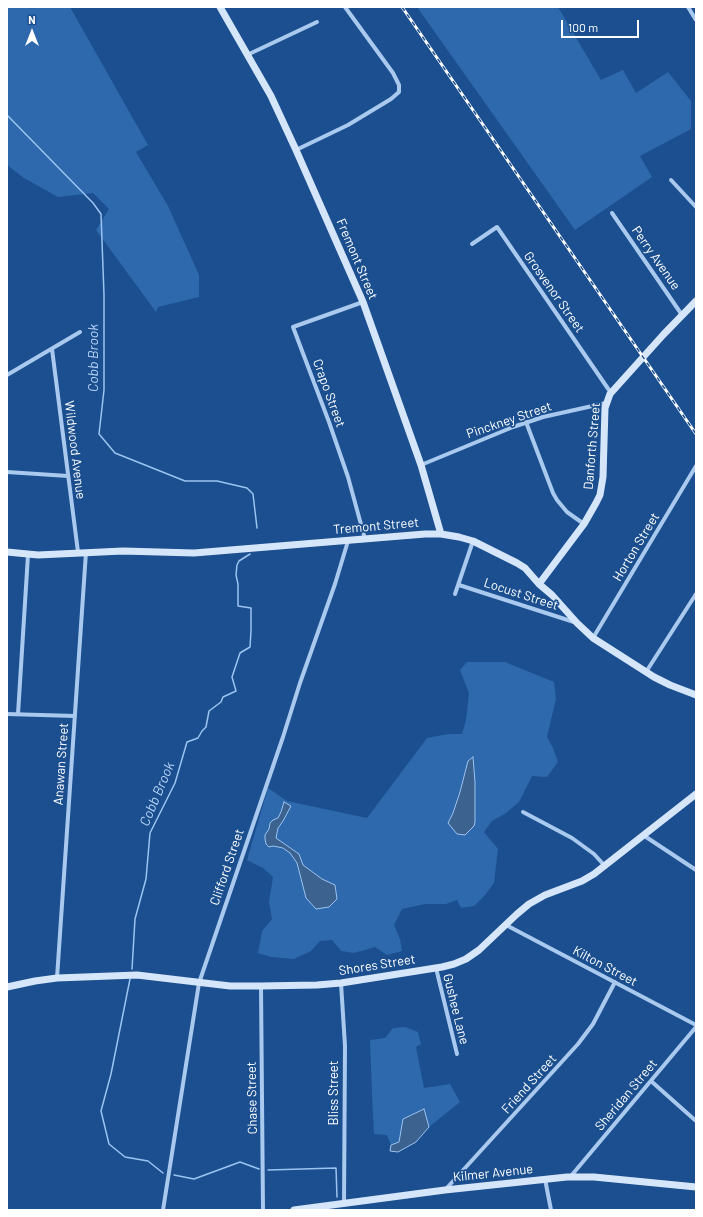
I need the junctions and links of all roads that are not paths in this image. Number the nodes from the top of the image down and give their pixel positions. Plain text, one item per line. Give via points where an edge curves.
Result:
1 (220, 7) edge
2 (345, 7) edge
3 (688, 7) edge
4 (696, 20) edge
5 (317, 22) dead end
6 (247, 55) junction
7 (296, 150) junction
8 (671, 180) dead end
9 (696, 207) edge
10 (612, 213) dead end
11 (472, 244) dead end
12 (696, 301) edge
13 (363, 302) junction
14 (682, 315) junction
15 (80, 332) dead end
16 (52, 349) junction
17 (7, 375) edge
18 (611, 393) junction
19 (606, 403) junction
20 (526, 422) junction
21 (421, 465) junction
22 (696, 466) edge
23 (7, 472) edge
24 (68, 476) junction
25 (584, 524) junction
26 (440, 534) junction
27 (366, 539) junction
28 (348, 541) junction
29 (473, 541) junction
30 (7, 552) edge
31 (78, 552) junction
32 (86, 552) junction
33 (28, 554) junction
34 (459, 584) junction
35 (539, 584) junction
36 (455, 594) dead end
37 (696, 594) edge
38 (577, 623) junction
39 (593, 638) junction
40 (645, 672) junction
41 (696, 694) edge
42 (7, 714) edge
43 (18, 714) junction
44 (74, 716) junction
45 (696, 794) edge
46 (523, 812) dead end
47 (643, 835) junction
48 (604, 865) junction
49 (696, 870) edge
50 (506, 925) junction
51 (436, 968) junction
52 (57, 978) junction
53 (615, 982) junction
54 (199, 983) junction
55 (341, 983) junction
56 (261, 986) junction
57 (7, 987) edge
58 (696, 1026) edge
59 (457, 1054) dead end
60 (651, 1081) junction
61 (696, 1121) edge
62 (570, 1176) junction
63 (545, 1179) junction
64 (696, 1187) edge
65 (445, 1190) junction
66 (344, 1204) junction
67 (163, 1210) edge
68 (263, 1210) edge
69 (294, 1210) edge
70 (551, 1210) edge

1 - 6 street, Fremont Street
2 - 7 street via 393,73 399,84 399,92 348,125
3 - 4 street
5 - 6 street
6 - 7 street, Fremont Street via 271,96
7 - 13 street, Fremont Street
8 - 9 street
10 - 14 street, Perry Avenue
11 - 18 street, Grosvenor Street via 497,227
12 - 14 street, Danforth Street
13 - 21 street, Fremont Street
13 - 27 street, Crapo Street via 293,327 348,476
14 - 18 street, Danforth Street
15 - 16 street
16 - 17 street
16 - 24 street, Wildwood Avenue
18 - 19 street, Danforth Street
19 - 20 street, Pinckney Street
19 - 25 street, Danforth Street via 602,486
20 - 21 street, Pinckney Street
20 - 25 street via 557,500 566,512
21 - 26 street, Fremont Street
22 - 39 street, Horton Street
23 - 24 street
24 - 31 street, Wildwood Avenue
25 - 35 street, Danforth Street
26 - 27 street, Tremont Street
26 - 29 street, Tremont Street
27 - 28 street, Tremont Street
28 - 32 street, Tremont Street via 213,552
28 - 54 street, Clifford Street
29 - 34 street
29 - 35 street, Tremont Street via 517,563
30 - 33 street, Tremont Street
31 - 32 street, Tremont Street
31 - 33 street, Tremont Street
32 - 44 street, Anawan Street
33 - 43 street
34 - 36 street
34 - 38 street, Locust Street
35 - 38 street, Tremont Street
37 - 40 street
38 - 39 street, Tremont Street
39 - 40 street, Tremont Street
40 - 41 street, Tremont Street via 670,685
42 - 43 street
43 - 44 street
44 - 52 street, Anawan Street
45 - 47 street, Shores Street
46 - 48 street via 572,838
47 - 48 street, Shores Street
47 - 49 street
48 - 50 street, Shores Street via 582,881 534,901 520,910
50 - 51 street, Shores Street via 469,957
50 - 53 street, Kilton Street
51 - 55 street, Shores Street
51 - 59 street, Gushee Lane
52 - 54 street, Shores Street via 137,975
52 - 57 street, Shores Street
53 - 58 street, Kilton Street
53 - 65 street, Friend Street via 594,1024 581,1040
54 - 56 street, Shores Street
54 - 67 street, Clifford Street
55 - 56 street, Shores Street
55 - 66 street, Bliss Street via 345,1046
56 - 68 street, Chase Street
58 - 60 street, Sheridan Street
60 - 61 street
60 - 62 street, Sheridan Street
62 - 63 street, Kilmer Avenue
62 - 64 street, Kilmer Avenue
63 - 65 street, Kilmer Avenue
63 - 70 street
65 - 66 street, Kilmer Avenue
66 - 69 street, Kilmer Avenue

